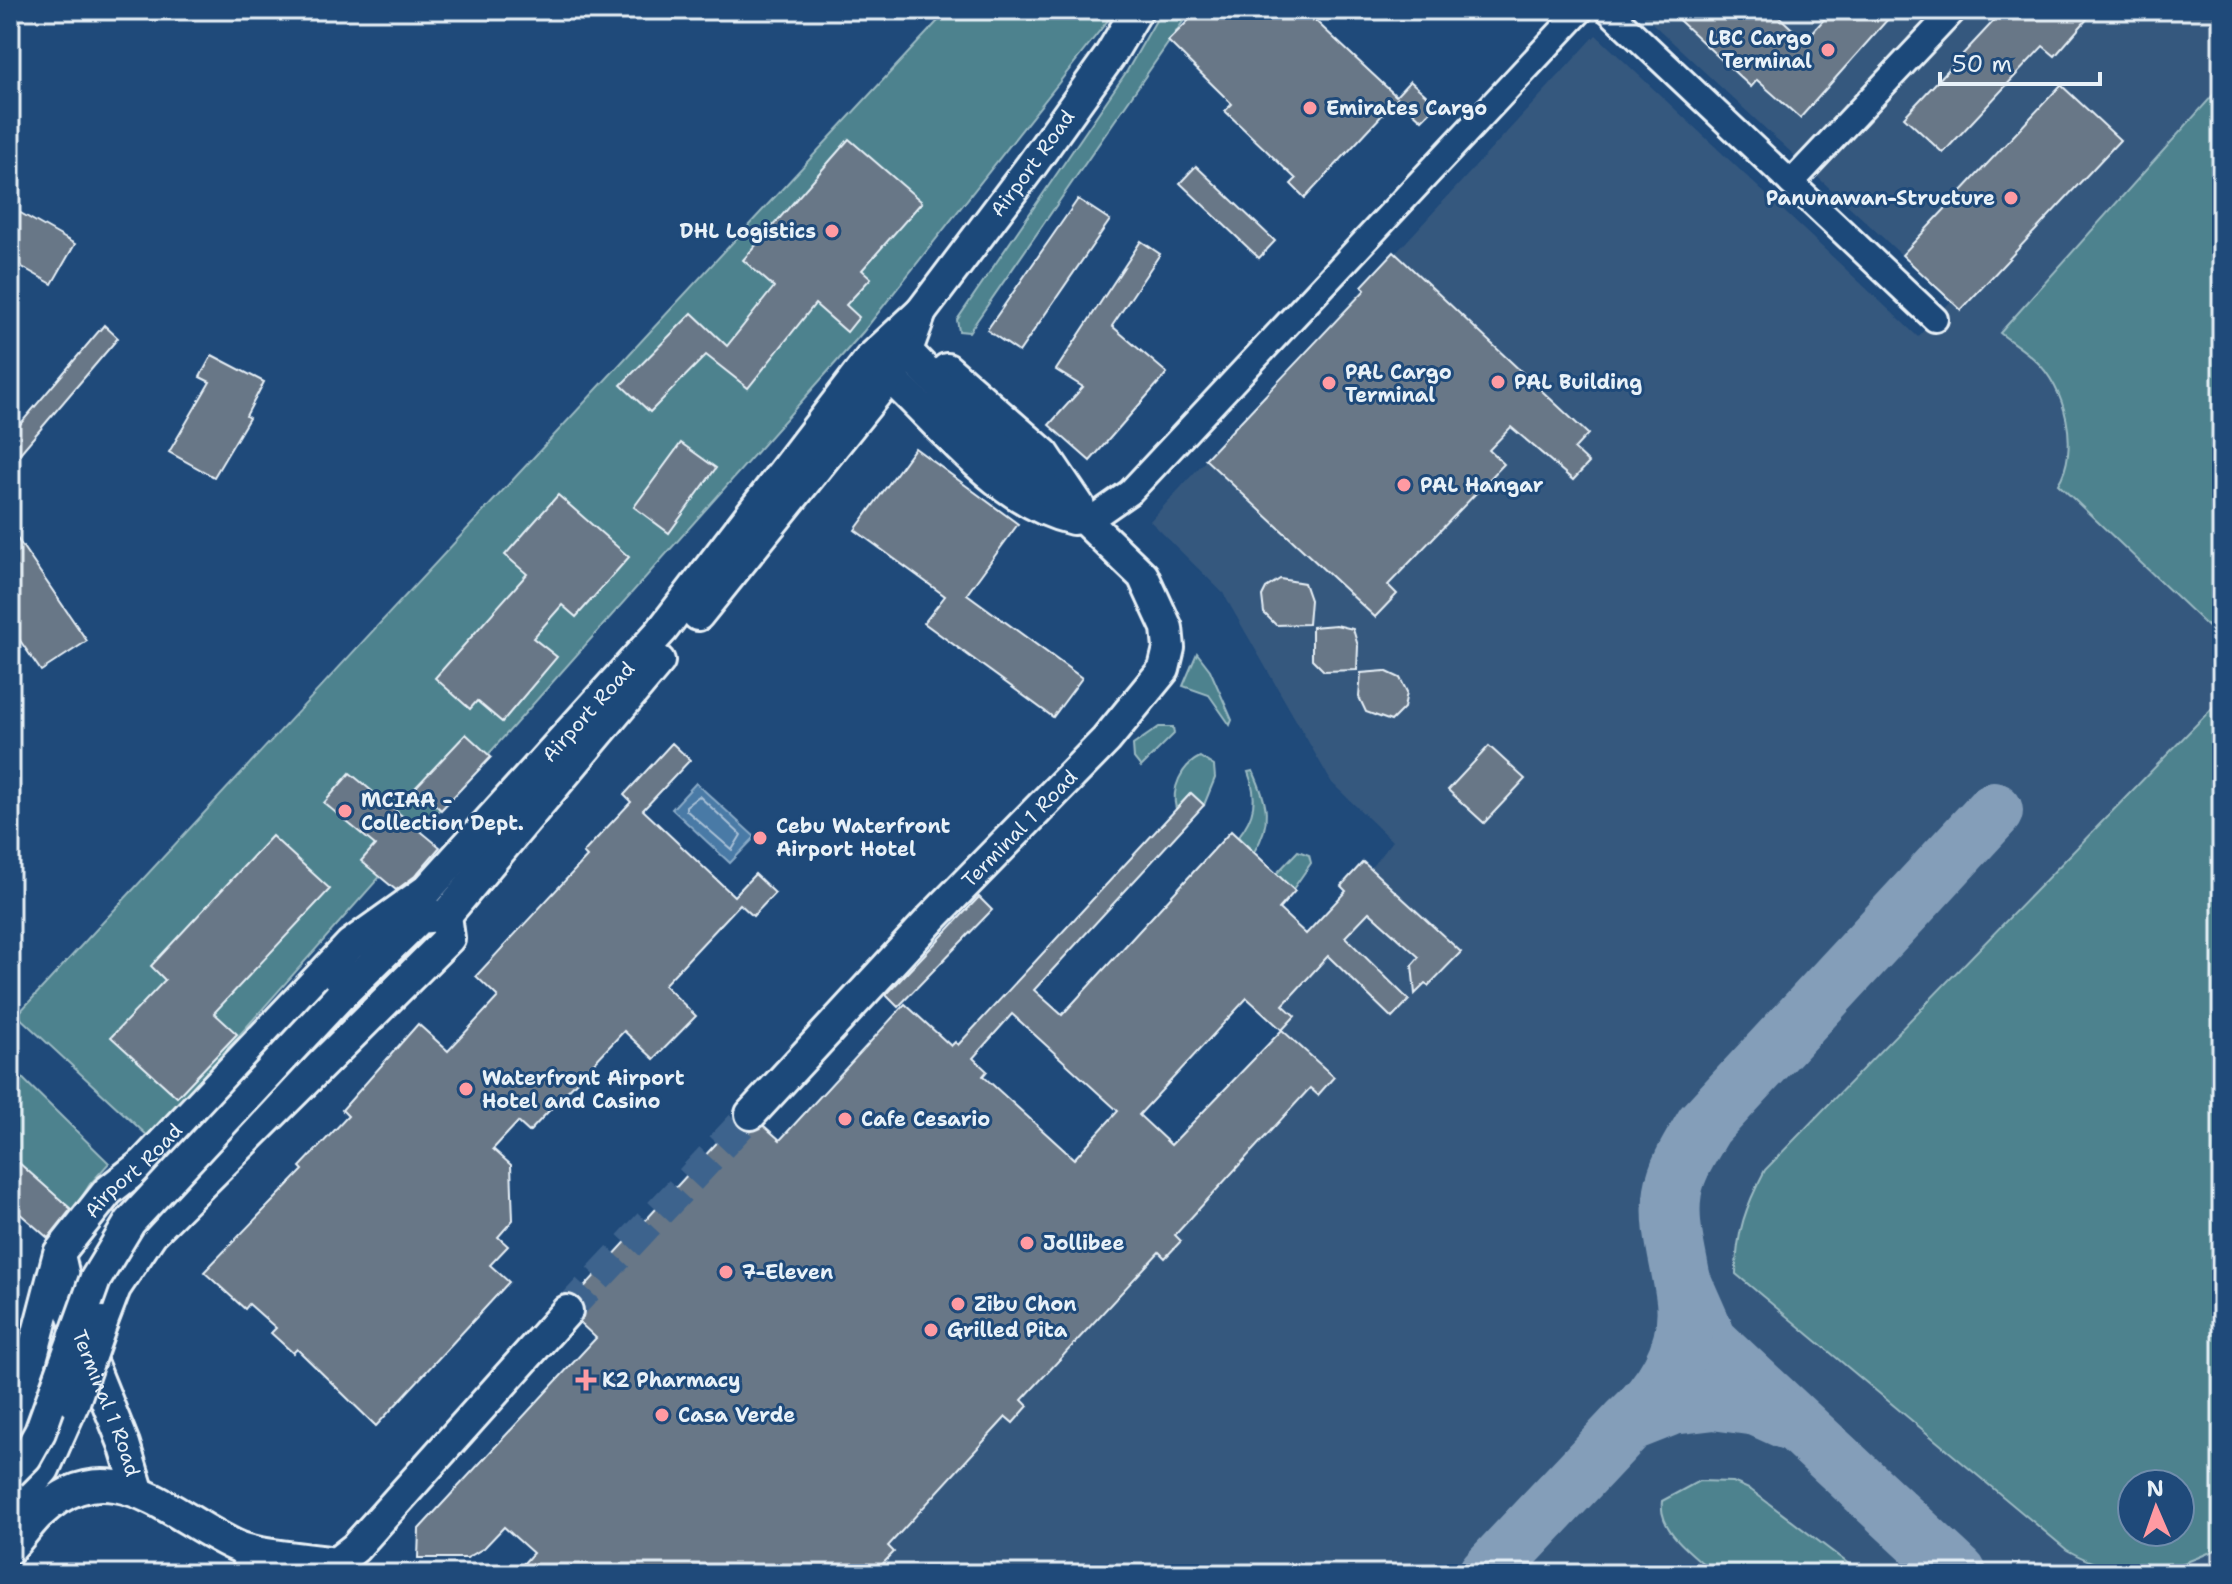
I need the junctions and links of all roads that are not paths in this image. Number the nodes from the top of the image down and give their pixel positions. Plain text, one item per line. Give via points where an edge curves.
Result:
1 (1137, 10) edge
2 (1581, 10) edge
3 (1608, 10) edge
4 (1954, 10) edge
5 (1791, 183) junction
6 (925, 306) junction
7 (1935, 319) dead end
8 (899, 343) junction
9 (880, 368) junction
10 (1087, 522) junction
11 (446, 915) junction
12 (751, 1114) tunnel mouth
13 (59, 1253) junction
14 (567, 1311) tunnel mouth
15 (10, 1420) edge
16 (10, 1473) edge
17 (138, 1490) junction
18 (10, 1509) edge
19 (238, 1547) junction
20 (10, 1548) edge
21 (335, 1568) edge
22 (256, 1574) edge

1 - 6 street, Airport Road via 1035,162
2 - 10 street via 1130,492
3 - 5 street
4 - 5 street
5 - 7 street
6 - 8 street, Airport Road
6 - 10 street, Terminal 1 Road via 936,355 1044,454
8 - 9 street, Airport Road
8 - 10 street, Terminal 1 Road via 1016,464
9 - 10 street, Terminal 1 Road via 956,444 1033,506
9 - 11 street, Airport Road via 677,640
9 - 13 street, Airport Road via 662,630 427,890 350,945 144,1163 108,1191
10 - 12 street, Terminal 1 Road via 1143,576 1167,628 1164,669 1106,740
11 - 16 street, Airport Road, bridge via 420,918 339,997 130,1222 95,1280 40,1432
11 - 18 street, Airport Road, bridge via 449,938 152,1233 123,1274 44,1469
13 - 15 street via 21,1398
13 - 17 street, Terminal 1 Road via 73,1317
14 - 21 street
17 - 19 street, Terminal 1 Road
17 - 20 street via 102,1483 76,1488 39,1514
19 - 21 street
19 - 22 street

